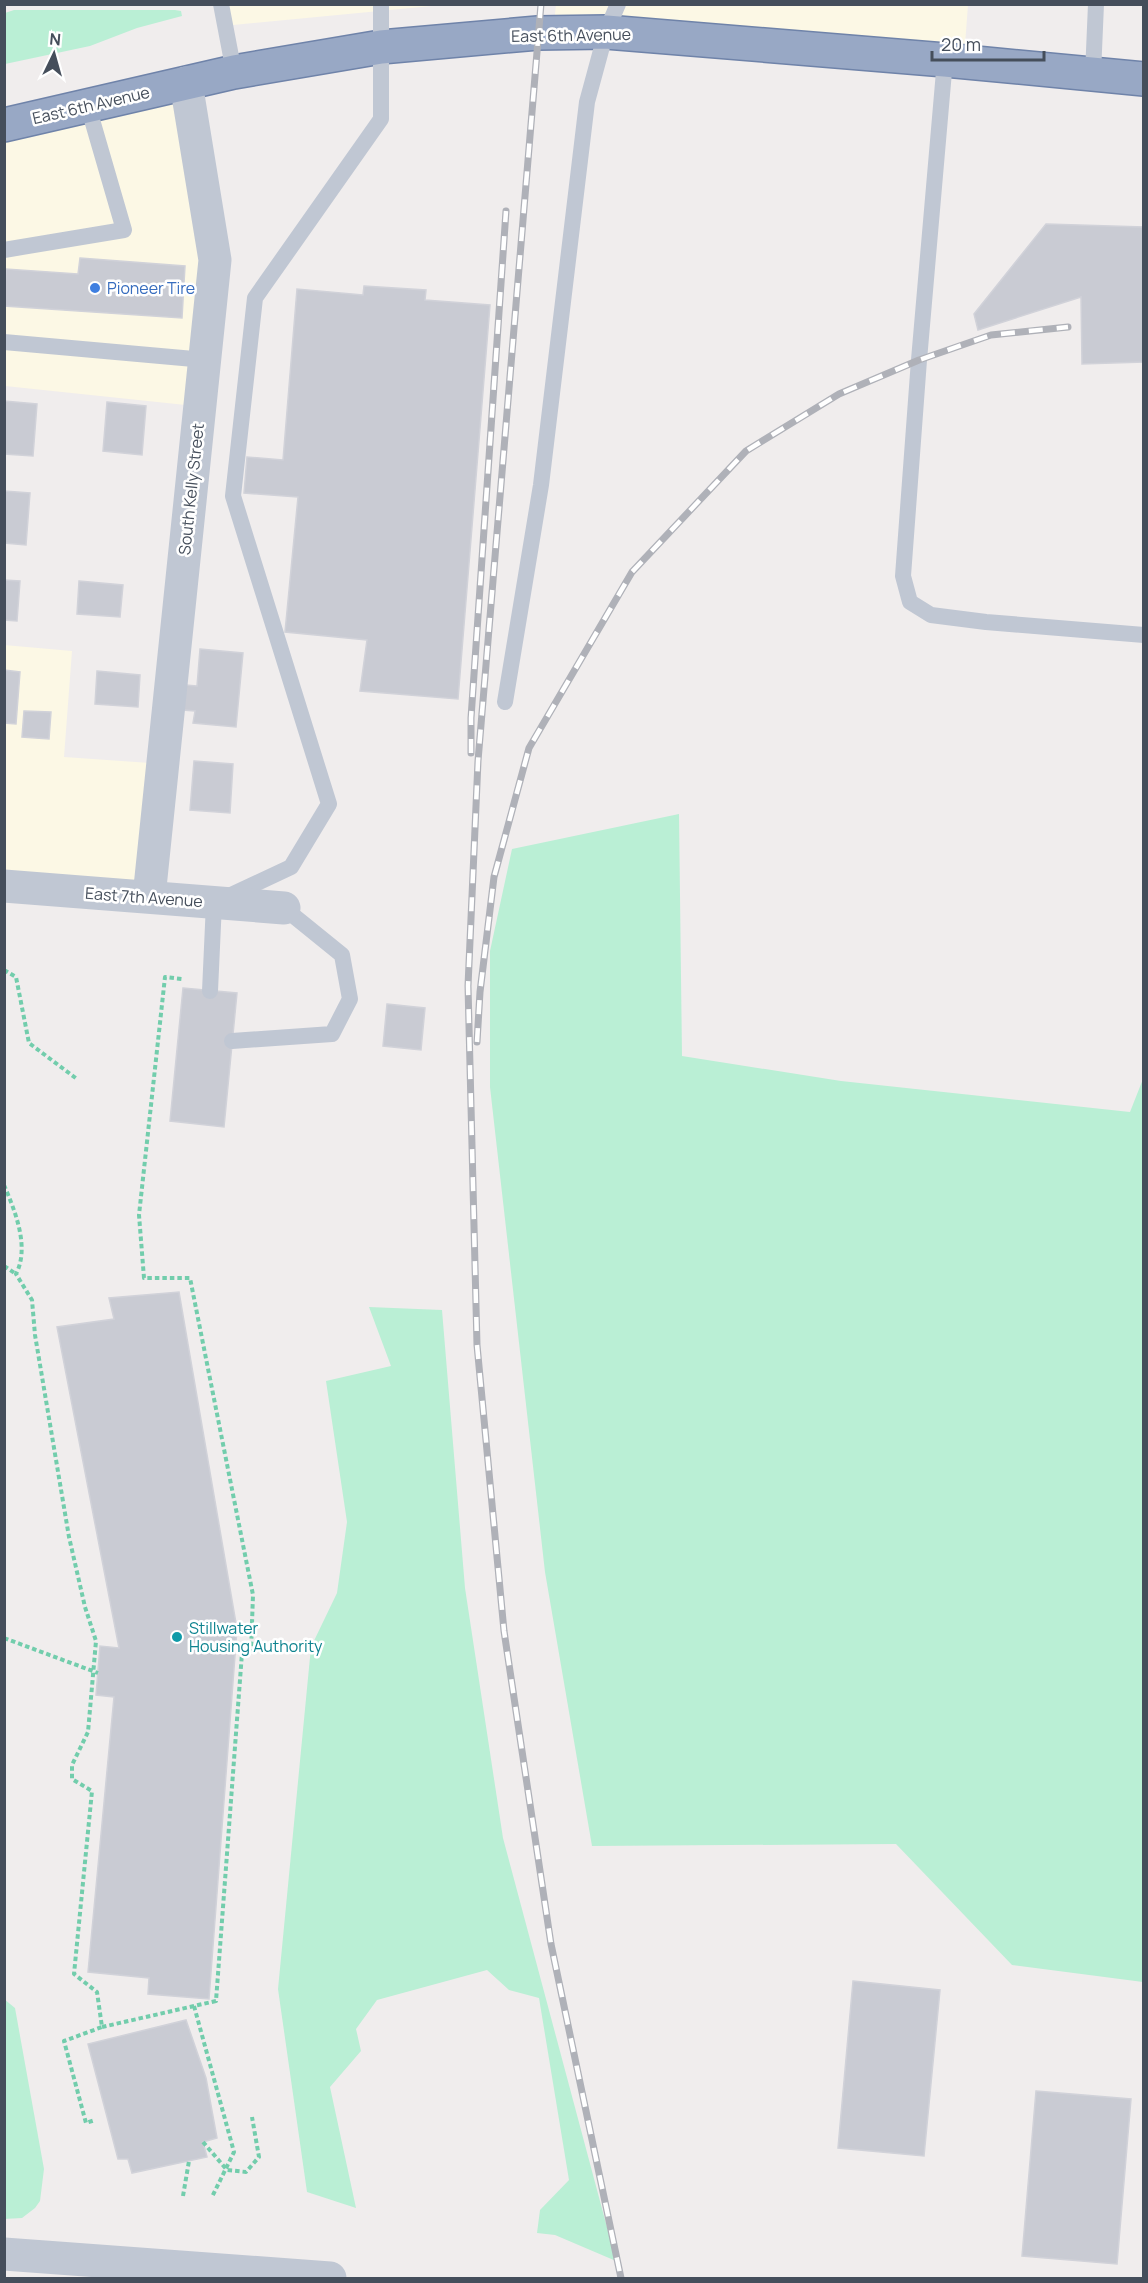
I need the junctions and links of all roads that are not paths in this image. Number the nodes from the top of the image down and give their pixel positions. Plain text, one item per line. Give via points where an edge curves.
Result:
1 (221, 4) edge
2 (381, 4) edge
3 (1096, 4) edge
4 (612, 18) edge
5 (381, 47) junction
6 (945, 60) junction
7 (234, 72) junction
8 (1093, 74) junction
9 (1143, 80) edge
10 (186, 83) junction
11 (88, 106) junction
12 (4, 126) edge
13 (4, 250) edge
14 (4, 342) edge
15 (205, 360) junction
16 (1143, 635) edge
17 (505, 702) dead end
18 (4, 886) edge
19 (149, 897) junction
20 (214, 903) junction
21 (284, 908) joint
22 (210, 986) road end
23 (232, 1041) dead end
24 (4, 2254) edge
25 (57, 2268) edge
26 (330, 2278) edge

1 - 7 lane
2 - 5 lane
3 - 8 lane
4 - 5 highway, East 6th Avenue via 538,33
4 - 6 highway, East 6th Avenue
4 - 17 lane via 587,102 541,485
5 - 7 highway, East 6th Avenue
5 - 20 lane via 381,119 255,298 233,496 329,804 291,867
6 - 8 highway, East 6th Avenue
6 - 16 lane via 903,576 910,602 931,615
7 - 10 highway, East 6th Avenue
8 - 9 highway, East 6th Avenue
10 - 11 highway, East 6th Avenue
10 - 15 street, South Kelly Street via 215,260
11 - 12 highway, East 6th Avenue
11 - 13 lane via 124,230
14 - 15 lane
15 - 19 street, South Kelly Street
18 - 19 street, East 7th Avenue
19 - 20 street, East 7th Avenue
20 - 21 street, East 7th Avenue
20 - 22 lane
21 - 23 lane via 342,955 351,999 332,1035
24 - 25 street
25 - 26 street

